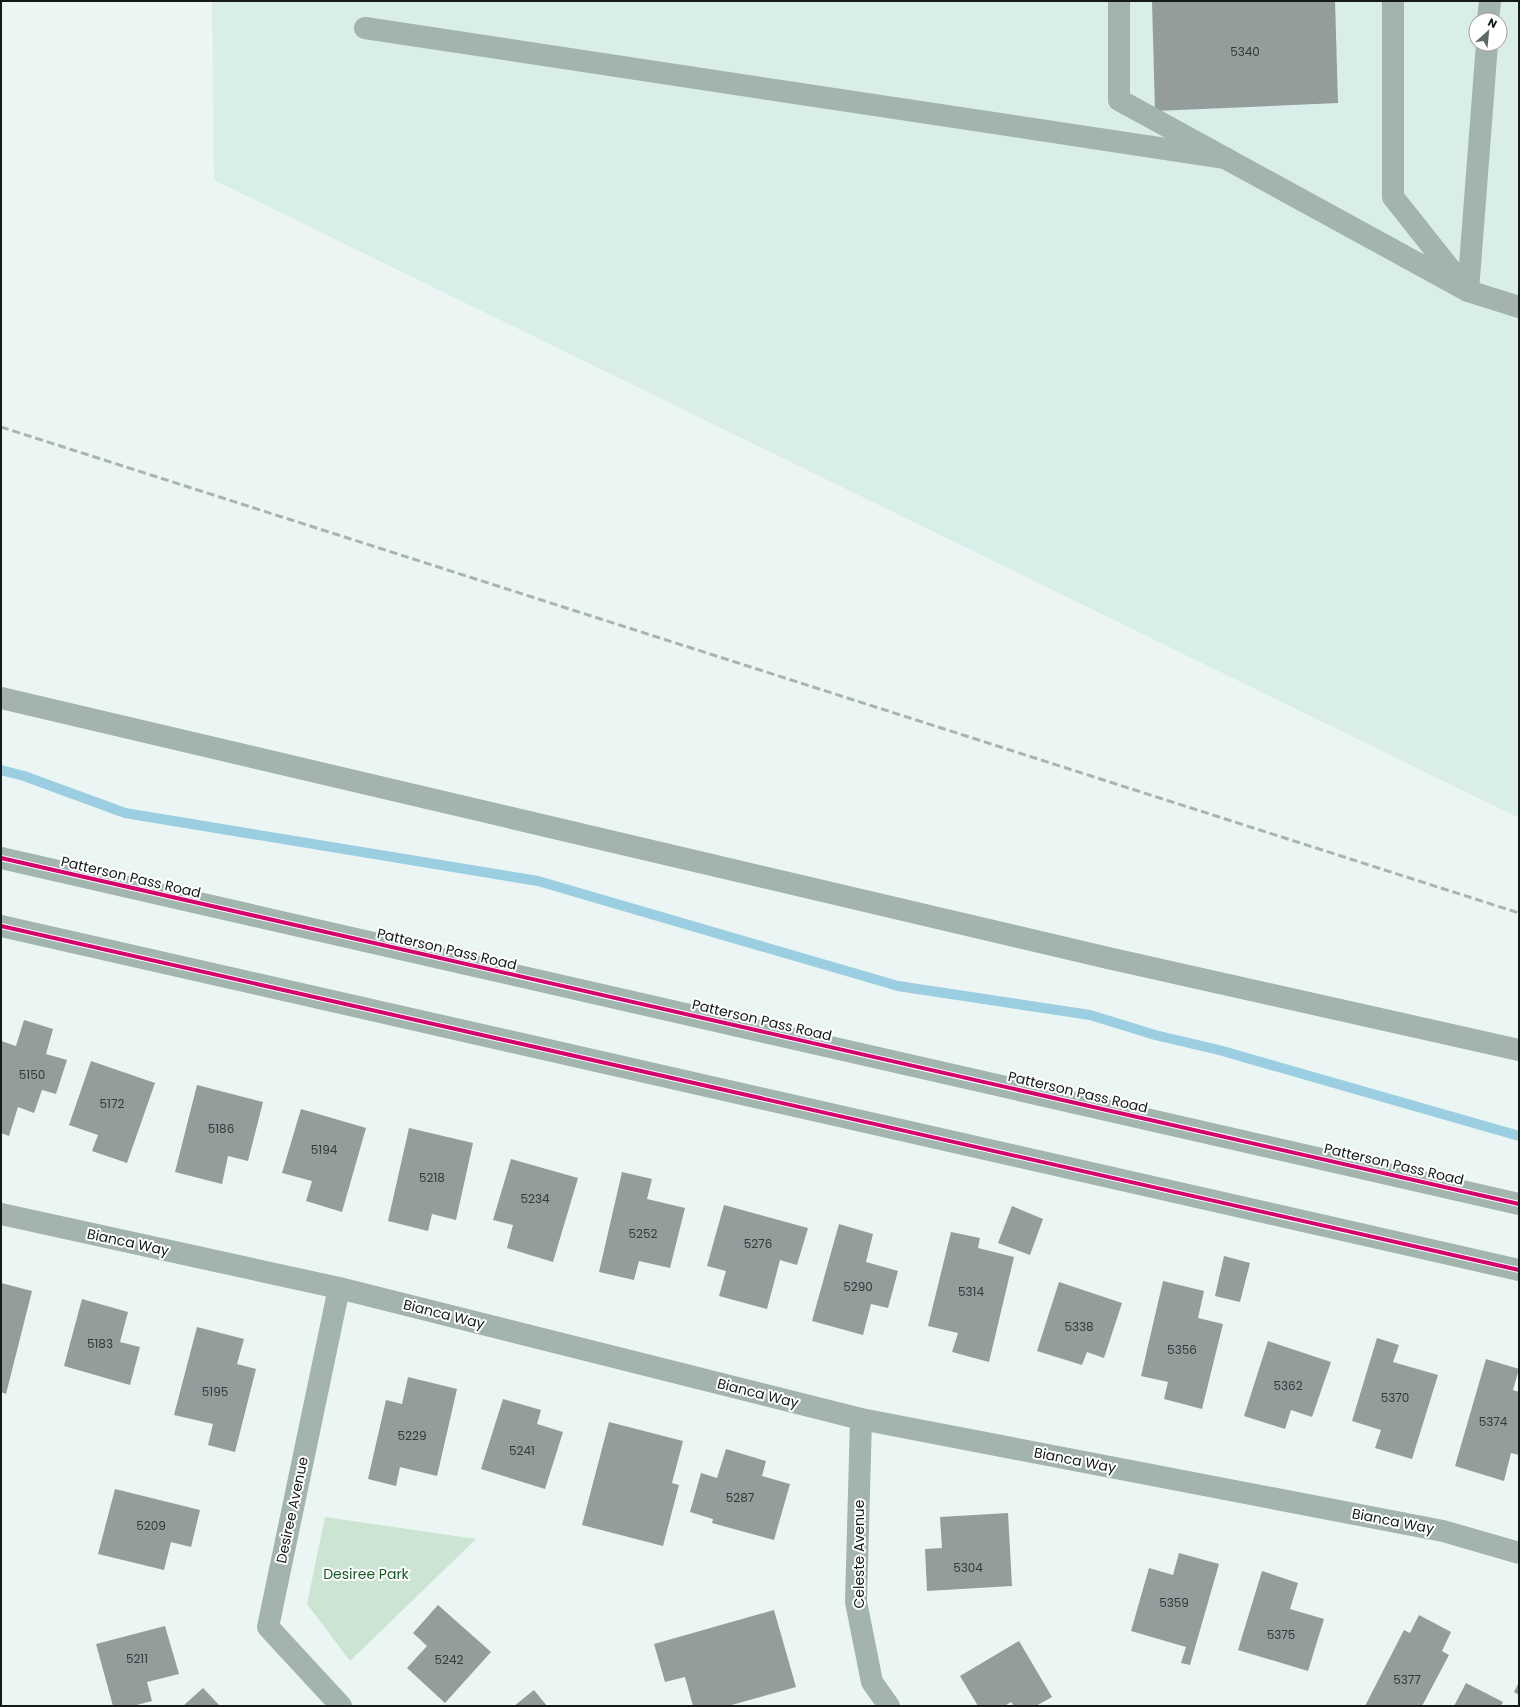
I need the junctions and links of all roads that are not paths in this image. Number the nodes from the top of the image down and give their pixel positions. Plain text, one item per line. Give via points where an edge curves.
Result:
1 (1118, 1) edge
2 (1393, 1) edge
3 (1490, 1) edge
4 (1489, 12) edge
5 (365, 28) dead end
6 (1486, 52) edge
7 (1225, 158) junction
8 (1468, 291) junction
9 (1519, 307) edge
10 (1, 698) edge
11 (1, 858) edge
12 (1, 926) edge
13 (1519, 1050) edge
14 (1519, 1204) edge
15 (1, 1214) edge
16 (1519, 1270) edge
17 (339, 1288) junction
18 (860, 1419) junction
19 (1519, 1553) edge
20 (342, 1706) edge
21 (889, 1706) edge

1 - 7 street via 1119,100
2 - 8 street via 1394,197
3 - 4 street
5 - 7 street
6 - 8 street
7 - 8 street
8 - 9 street
10 - 13 street via 1108,958
11 - 14 main road, Patterson Pass Road
12 - 16 main road
15 - 17 street, Bianca Way
17 - 18 street, Bianca Way
17 - 20 street, Desiree Avenue via 268,1627
18 - 19 street, Bianca Way via 1443,1531
18 - 21 street, Celeste Avenue via 856,1602 872,1682

